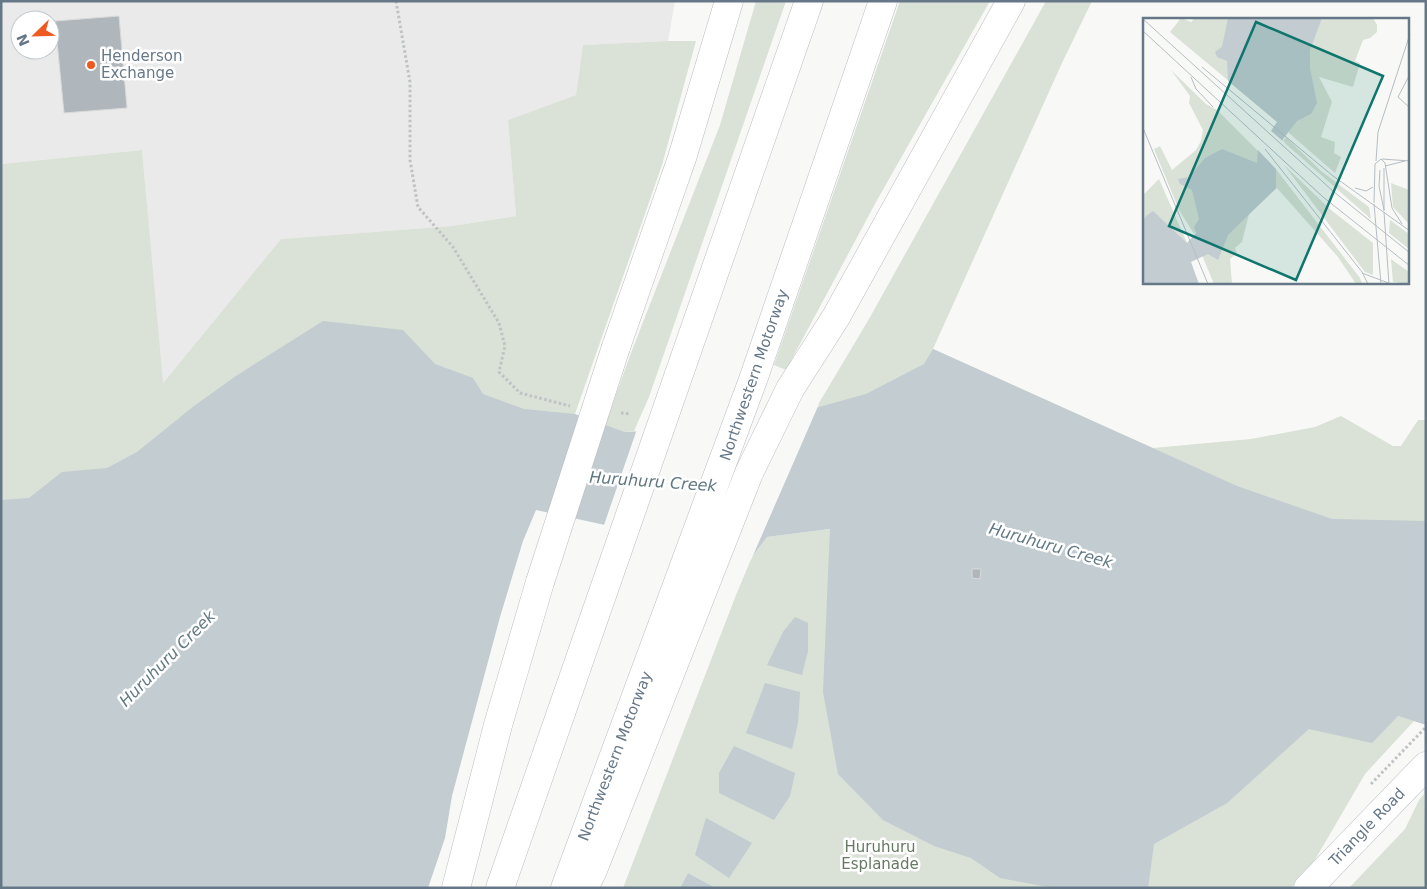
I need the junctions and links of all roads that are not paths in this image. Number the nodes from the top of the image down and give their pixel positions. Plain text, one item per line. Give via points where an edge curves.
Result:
1 (729, 1) edge
2 (809, 1) edge
3 (883, 1) edge
4 (1011, 1) edge
5 (694, 579) junction
6 (1418, 773) edge
7 (456, 888) edge
8 (500, 888) edge
9 (565, 888) edge
10 (584, 888) edge
11 (1308, 888) edge

1 - 7 main road, bridge via 682,158 616,347 540,582 498,725
2 - 8 main road
3 - 5 main road, Northwestern Motorway via 754,377
4 - 5 main road via 836,317 790,389
5 - 9 main road, Northwestern Motorway
5 - 10 main road
6 - 11 main road, Triangle Road

